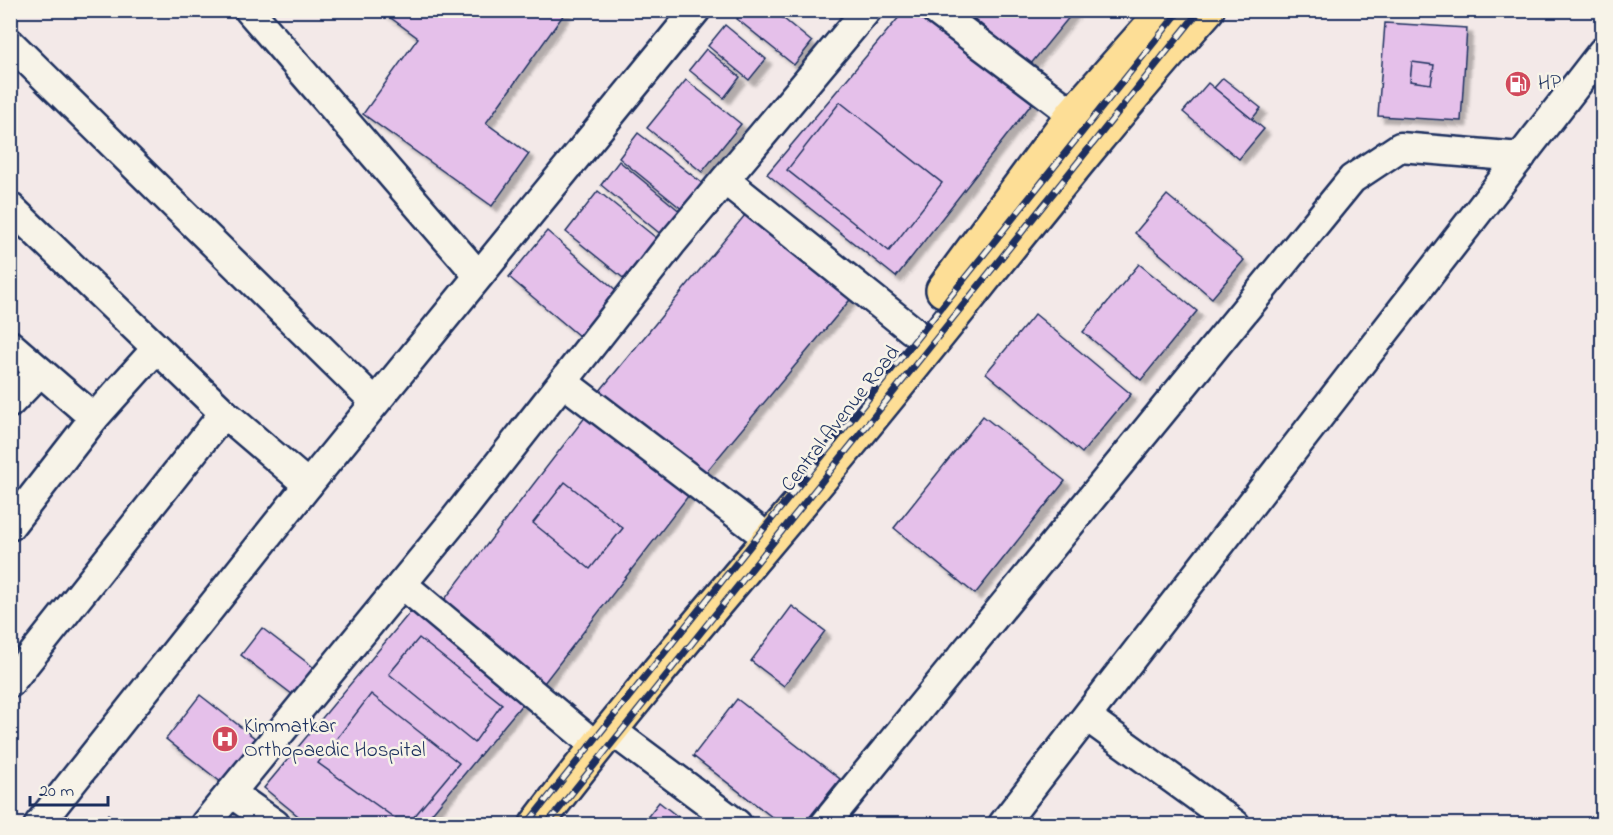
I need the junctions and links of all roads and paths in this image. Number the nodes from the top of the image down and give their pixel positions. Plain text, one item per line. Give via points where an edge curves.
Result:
1 (249, 10) edge
2 (696, 10) edge
3 (867, 10) edge
4 (935, 10) edge
5 (1165, 10) edge
6 (1207, 10) edge
7 (10, 43) edge
8 (1602, 52) edge
9 (1073, 114) junction
10 (1521, 157) junction
11 (725, 180) junction
12 (11, 207) edge
13 (478, 275) junction
14 (912, 330) junction
15 (10, 345) edge
16 (156, 349) junction
17 (40, 372) junction
18 (563, 382) junction
19 (375, 402) junction
20 (10, 403) edge
21 (224, 413) junction
22 (94, 418) junction
23 (308, 485) junction
24 (10, 526) edge
25 (755, 528) junction
26 (402, 584) junction
27 (10, 682) edge
28 (1087, 717) junction
29 (597, 733) junction
30 (231, 793) junction
31 (39, 825) edge
32 (205, 825) edge
33 (275, 825) edge
34 (514, 825) edge
35 (537, 825) edge
36 (737, 825) edge
37 (825, 825) edge
38 (1003, 825) edge
39 (1235, 825) edge

1 - 13 street
2 - 13 street
3 - 11 street
4 - 9 street
5 - 9 main road, Central Avenue Road
6 - 29 main road via 1104,129 846,447
7 - 19 street
8 - 10 street
9 - 14 main road, Central Avenue Road
10 - 28 street
10 - 37 street via 1400,147 1352,179
11 - 14 street
11 - 18 street
12 - 16 street
13 - 19 street
14 - 25 main road, Central Avenue Road
15 - 17 street
16 - 21 street
16 - 22 street
17 - 20 street
17 - 22 street
18 - 25 street
18 - 26 street
19 - 23 street
21 - 23 street
21 - 27 street
22 - 24 street
23 - 31 street
25 - 29 main road, Central Avenue Road
26 - 29 street
26 - 30 street
28 - 38 street
28 - 39 street
29 - 34 main road, Central Avenue Road
29 - 35 main road
29 - 36 street
30 - 32 street
30 - 33 street

